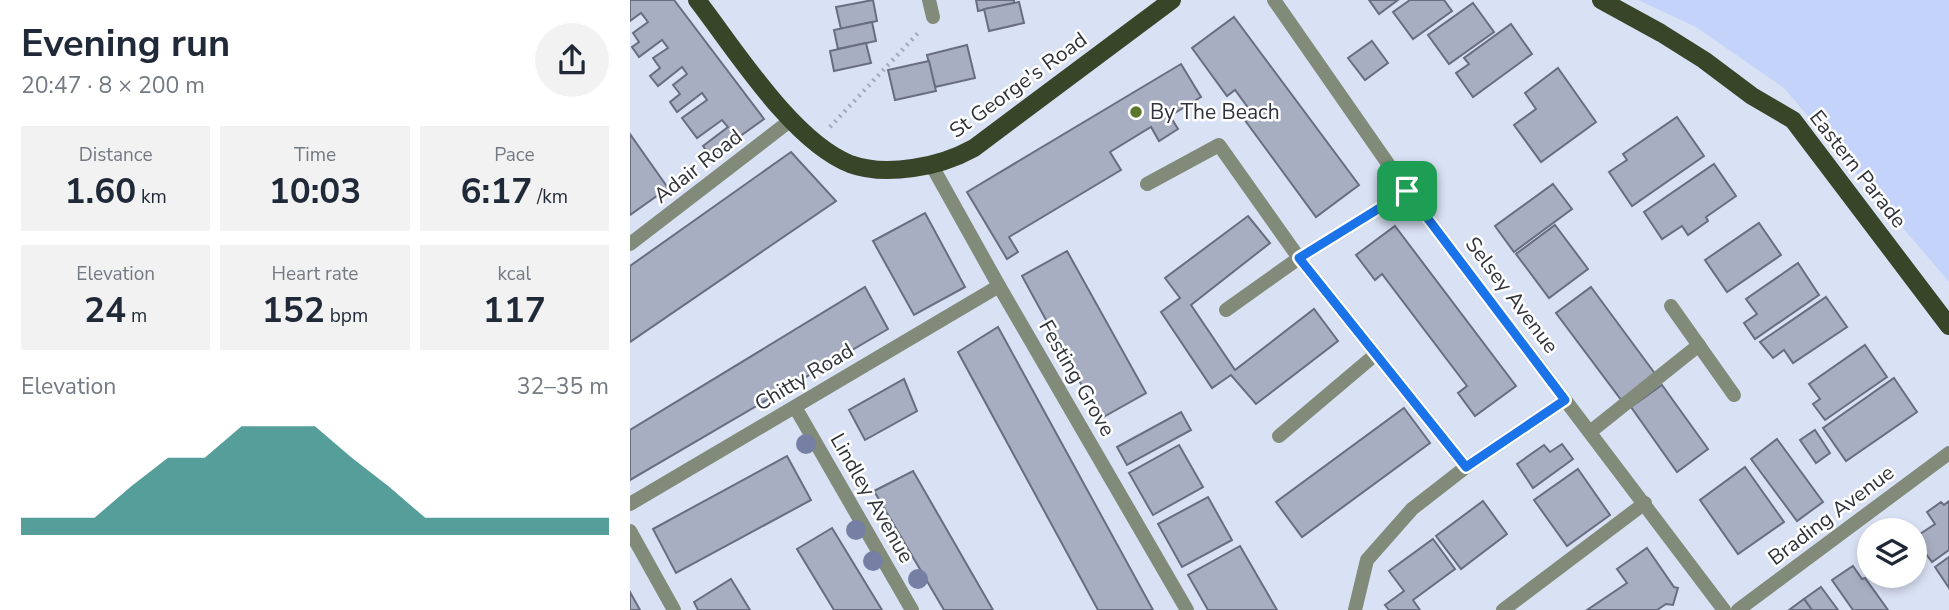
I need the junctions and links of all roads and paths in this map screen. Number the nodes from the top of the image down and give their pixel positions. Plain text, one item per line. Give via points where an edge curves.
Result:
1 (698, 0) edge
2 (929, 0) edge
3 (1172, 0) edge
4 (1274, 0) edge
5 (1601, 0) edge
6 (933, 18) joint
7 (791, 120) junction
8 (816, 143) junction
9 (932, 166) junction
10 (1147, 184) dead end
11 (1407, 191) junction
12 (630, 244) edge
13 (1299, 258) junction
14 (999, 286) junction
15 (1671, 306) dead end
16 (1226, 310) dead end
17 (1949, 326) edge
18 (1699, 345) junction
19 (1376, 354) junction
20 (1734, 395) dead end
21 (1565, 400) junction
22 (795, 407) junction
23 (1590, 432) junction
24 (1279, 436) dead end
25 (1949, 453) edge
26 (1466, 467) junction
27 (1645, 503) junction
28 (630, 504) edge
29 (630, 531) edge
30 (674, 610) edge
31 (912, 610) edge
32 (1187, 610) edge
33 (1355, 610) edge
34 (1503, 610) edge
35 (1724, 610) edge
36 (1738, 610) edge

1 - 7 main road, St George's Road
2 - 6 street
3 - 9 main road, St George's Road via 974,148
4 - 11 street, Selsey Avenue
5 - 17 main road, Eastern Parade via 1661,33 1793,120
6 - 8 path
7 - 8 main road, St George's Road
7 - 12 street, Adair Road
8 - 9 main road, St George's Road via 851,164 873,169
9 - 14 street, Festing Grove
10 - 13 street via 1219,145
11 - 13 street
11 - 21 street, Selsey Avenue
13 - 16 street
13 - 19 street
14 - 22 street, Chitty Road
14 - 32 street, Festing Grove
15 - 18 street
18 - 20 street
18 - 23 street
19 - 24 street
19 - 26 street
21 - 23 street, Selsey Avenue
21 - 26 street
22 - 28 street, Chitty Road
22 - 31 street, Lindley Avenue
23 - 27 street, Selsey Avenue
25 - 36 street, Brading Avenue
26 - 33 street via 1412,509 1367,560
27 - 34 street
27 - 35 street, Selsey Avenue
29 - 30 street

